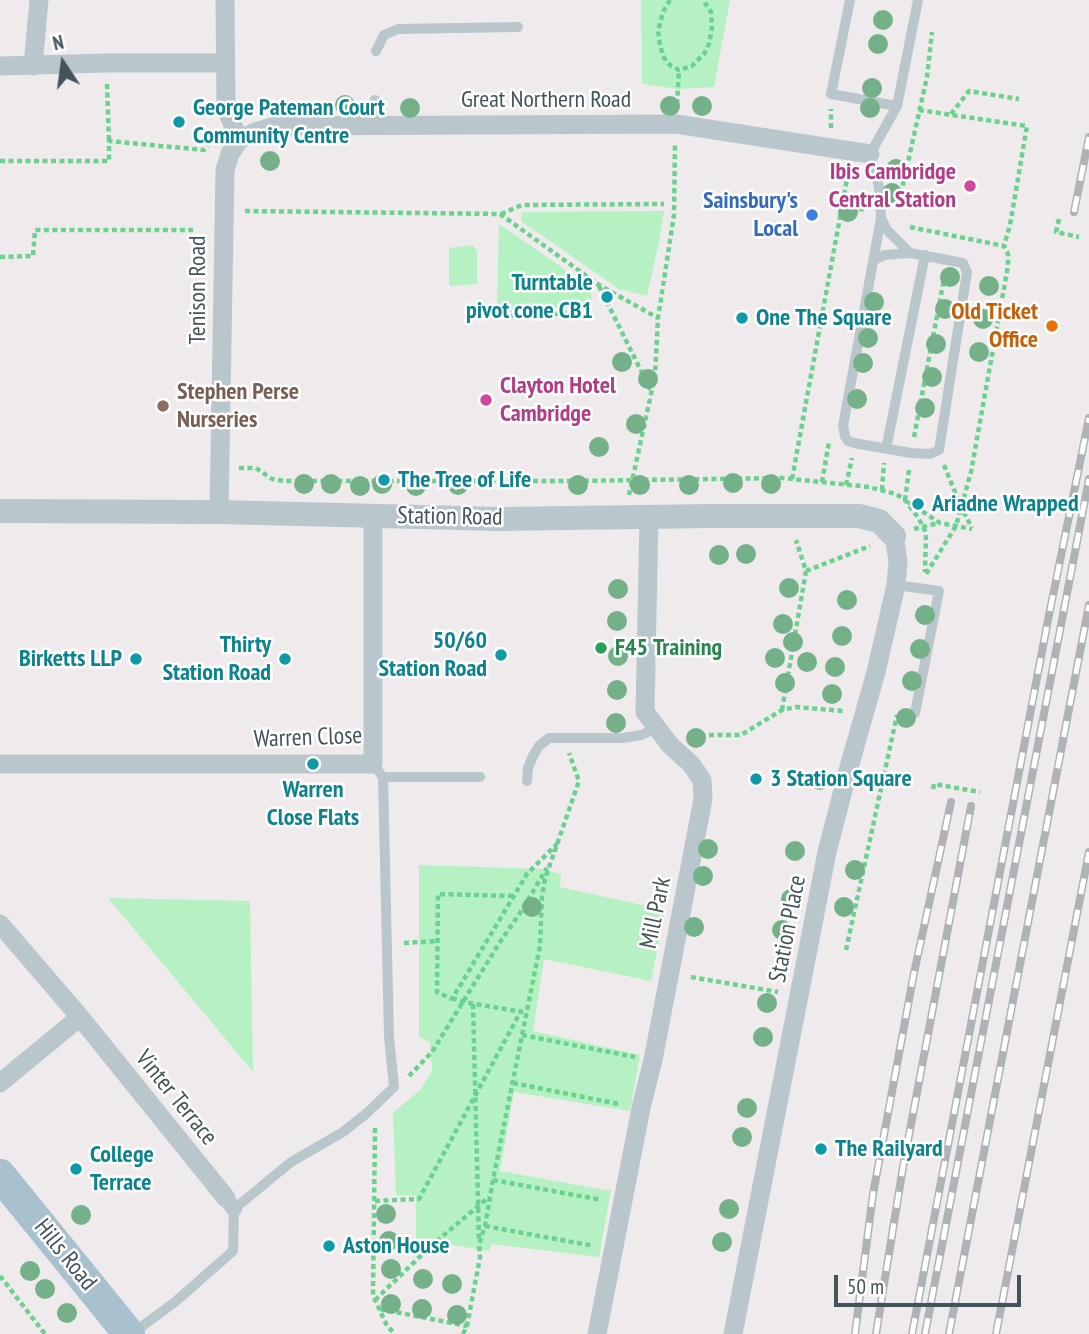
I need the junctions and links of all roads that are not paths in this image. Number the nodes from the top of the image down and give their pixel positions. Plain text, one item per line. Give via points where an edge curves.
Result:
1 (39, 0) edge
2 (225, 0) edge
3 (850, 0) edge
4 (918, 0) edge
5 (518, 27) dead end
6 (376, 51) dead end
7 (225, 63) junction
8 (0, 66) edge
9 (33, 66) junction
10 (375, 100) dead end
11 (897, 106) junction
12 (374, 125) junction
13 (235, 140) junction
14 (870, 155) junction
15 (881, 219) junction
16 (910, 253) junction
17 (925, 255) junction
18 (874, 260) junction
19 (886, 449) junction
20 (0, 511) edge
21 (219, 512) junction
22 (373, 515) junction
23 (637, 517) junction
24 (894, 536) joint
25 (896, 585) junction
26 (915, 713) dead end
27 (660, 731) junction
28 (0, 764) edge
29 (378, 770) junction
30 (480, 777) dead end
31 (527, 781) dead end
32 (0, 924) edge
33 (80, 1017) junction
34 (0, 1083) edge
35 (0, 1175) edge
36 (230, 1204) junction
37 (130, 1334) edge
38 (597, 1334) edge
39 (733, 1334) edge

1 - 9 street
2 - 7 street, Tenison Road
3 - 11 lane via 831,94
4 - 11 lane
5 - 6 lane via 398,29 384,34
7 - 9 street
7 - 13 street, Tenison Road via 226,108
8 - 9 street
10 - 12 lane
11 - 14 lane
12 - 13 street, Great Northern Road via 275,126
12 - 14 street, Great Northern Road via 676,124
13 - 21 street, Tenison Road via 225,170 223,210
14 - 15 lane
15 - 16 lane
15 - 18 lane
16 - 17 lane
16 - 18 lane
17 - 19 lane
17 - 19 lane via 963,263 967,272 939,450 930,454
18 - 19 lane via 843,426 848,441
20 - 21 street, Station Road
21 - 22 street, Station Road
22 - 23 street, Station Road
22 - 29 street, Warren Close
23 - 24 street, Station Road via 859,516 879,521
23 - 27 street, Mill Park via 645,712
24 - 25 street, Station Place
25 - 26 lane via 939,591
25 - 39 street, Station Place via 827,852
27 - 31 lane via 623,738 549,738 539,746
27 - 38 street, Mill Park via 702,780 703,799
28 - 29 street, Warren Close
29 - 30 lane
29 - 36 lane via 394,1087 344,1132
32 - 33 street, Vinter Terrace
33 - 34 street
33 - 36 street, Vinter Terrace
35 - 37 main road, Hills Road
36 - 37 lane via 233,1251

